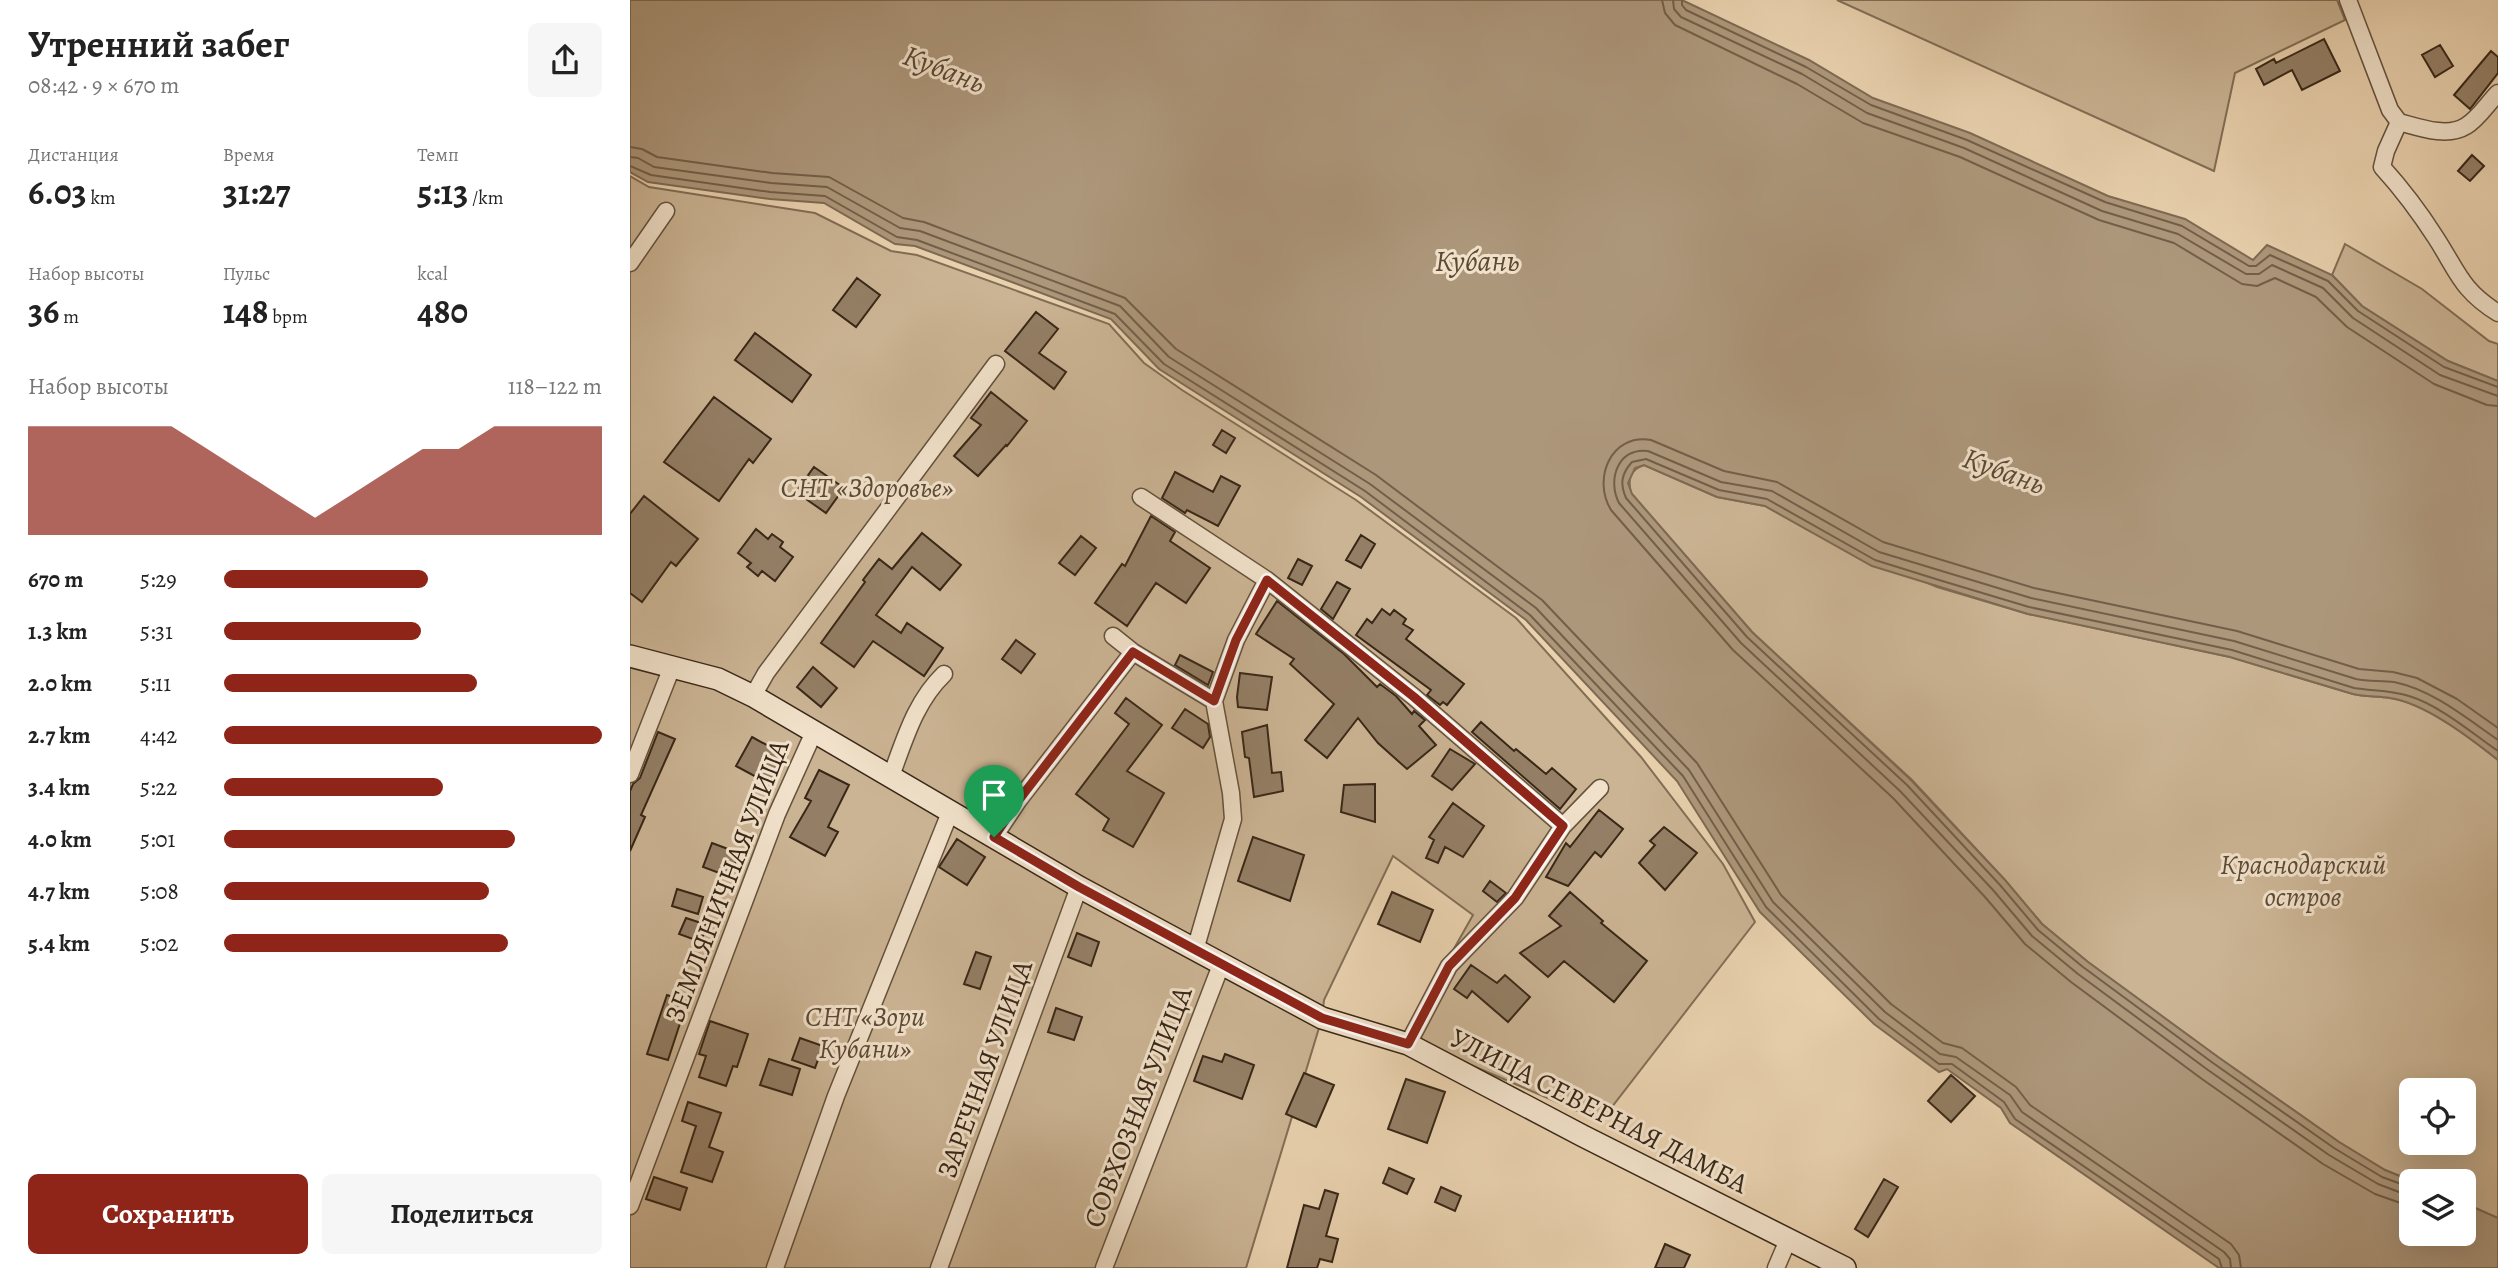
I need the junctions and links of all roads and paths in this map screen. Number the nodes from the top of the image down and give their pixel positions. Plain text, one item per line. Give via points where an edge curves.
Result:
1 (2348, 0) edge
2 (2498, 93) edge
3 (2399, 122) junction
4 (666, 211) dead end
5 (630, 263) edge
6 (2498, 313) edge
7 (996, 364) dead end
8 (1141, 497) dead end
9 (1267, 580) junction
10 (1113, 636) dead end
11 (1133, 652) junction
12 (630, 656) edge
13 (672, 667) junction
14 (944, 674) dead end
15 (753, 696) junction
16 (1214, 701) junction
17 (814, 732) junction
18 (630, 774) edge
19 (891, 776) junction
20 (1600, 788) dead end
21 (951, 810) junction
22 (1563, 826) junction
23 (994, 837) junction
24 (1079, 887) junction
25 (1195, 950) junction
26 (1221, 965) junction
27 (1408, 1044) junction
28 (630, 1206) edge
29 (1788, 1240) junction
30 (775, 1268) edge
31 (939, 1268) edge
32 (1104, 1268) edge
33 (1776, 1268) edge
34 (1845, 1268) edge

1 - 3 street via 2390,110
2 - 3 street via 2467,126 2454,131
3 - 6 street via 2382,167 2476,300
4 - 5 street
7 - 15 street
8 - 9 street
9 - 16 street via 1236,640
9 - 22 street via 1414,697
10 - 11 street
11 - 16 street
11 - 23 street
12 - 13 street, УЛИЦА СЕВЕРНАЯ ДАМБА
13 - 15 street, УЛИЦА СЕВЕРНАЯ ДАМБА via 718,678
13 - 18 street
14 - 19 street via 916,711
15 - 17 street, УЛИЦА СЕВЕРНАЯ ДАМБА
16 - 25 street via 1233,818
17 - 19 street, УЛИЦА СЕВЕРНАЯ ДАМБА
17 - 28 street, ЗЕМЛЯНИЧНАЯ УЛИЦА via 777,814
19 - 21 street, УЛИЦА СЕВЕРНАЯ ДАМБА
20 - 22 street
21 - 23 street, УЛИЦА СЕВЕРНАЯ ДАМБА
21 - 30 street via 836,1096
22 - 27 street via 1515,898 1449,966
23 - 24 street, УЛИЦА СЕВЕРНАЯ ДАМБА
24 - 25 street, УЛИЦА СЕВЕРНАЯ ДАМБА
24 - 31 street, ЗАРЕЧНАЯ УЛИЦА
25 - 26 street, УЛИЦА СЕВЕРНАЯ ДАМБА
26 - 27 street, УЛИЦА СЕВЕРНАЯ ДАМБА via 1322,1018
26 - 32 street, СОВХОЗНАЯ УЛИЦА
27 - 29 street, УЛИЦА СЕВЕРНАЯ ДАМБА
29 - 33 street
29 - 34 street, УЛИЦА СЕВЕРНАЯ ДАМБА

